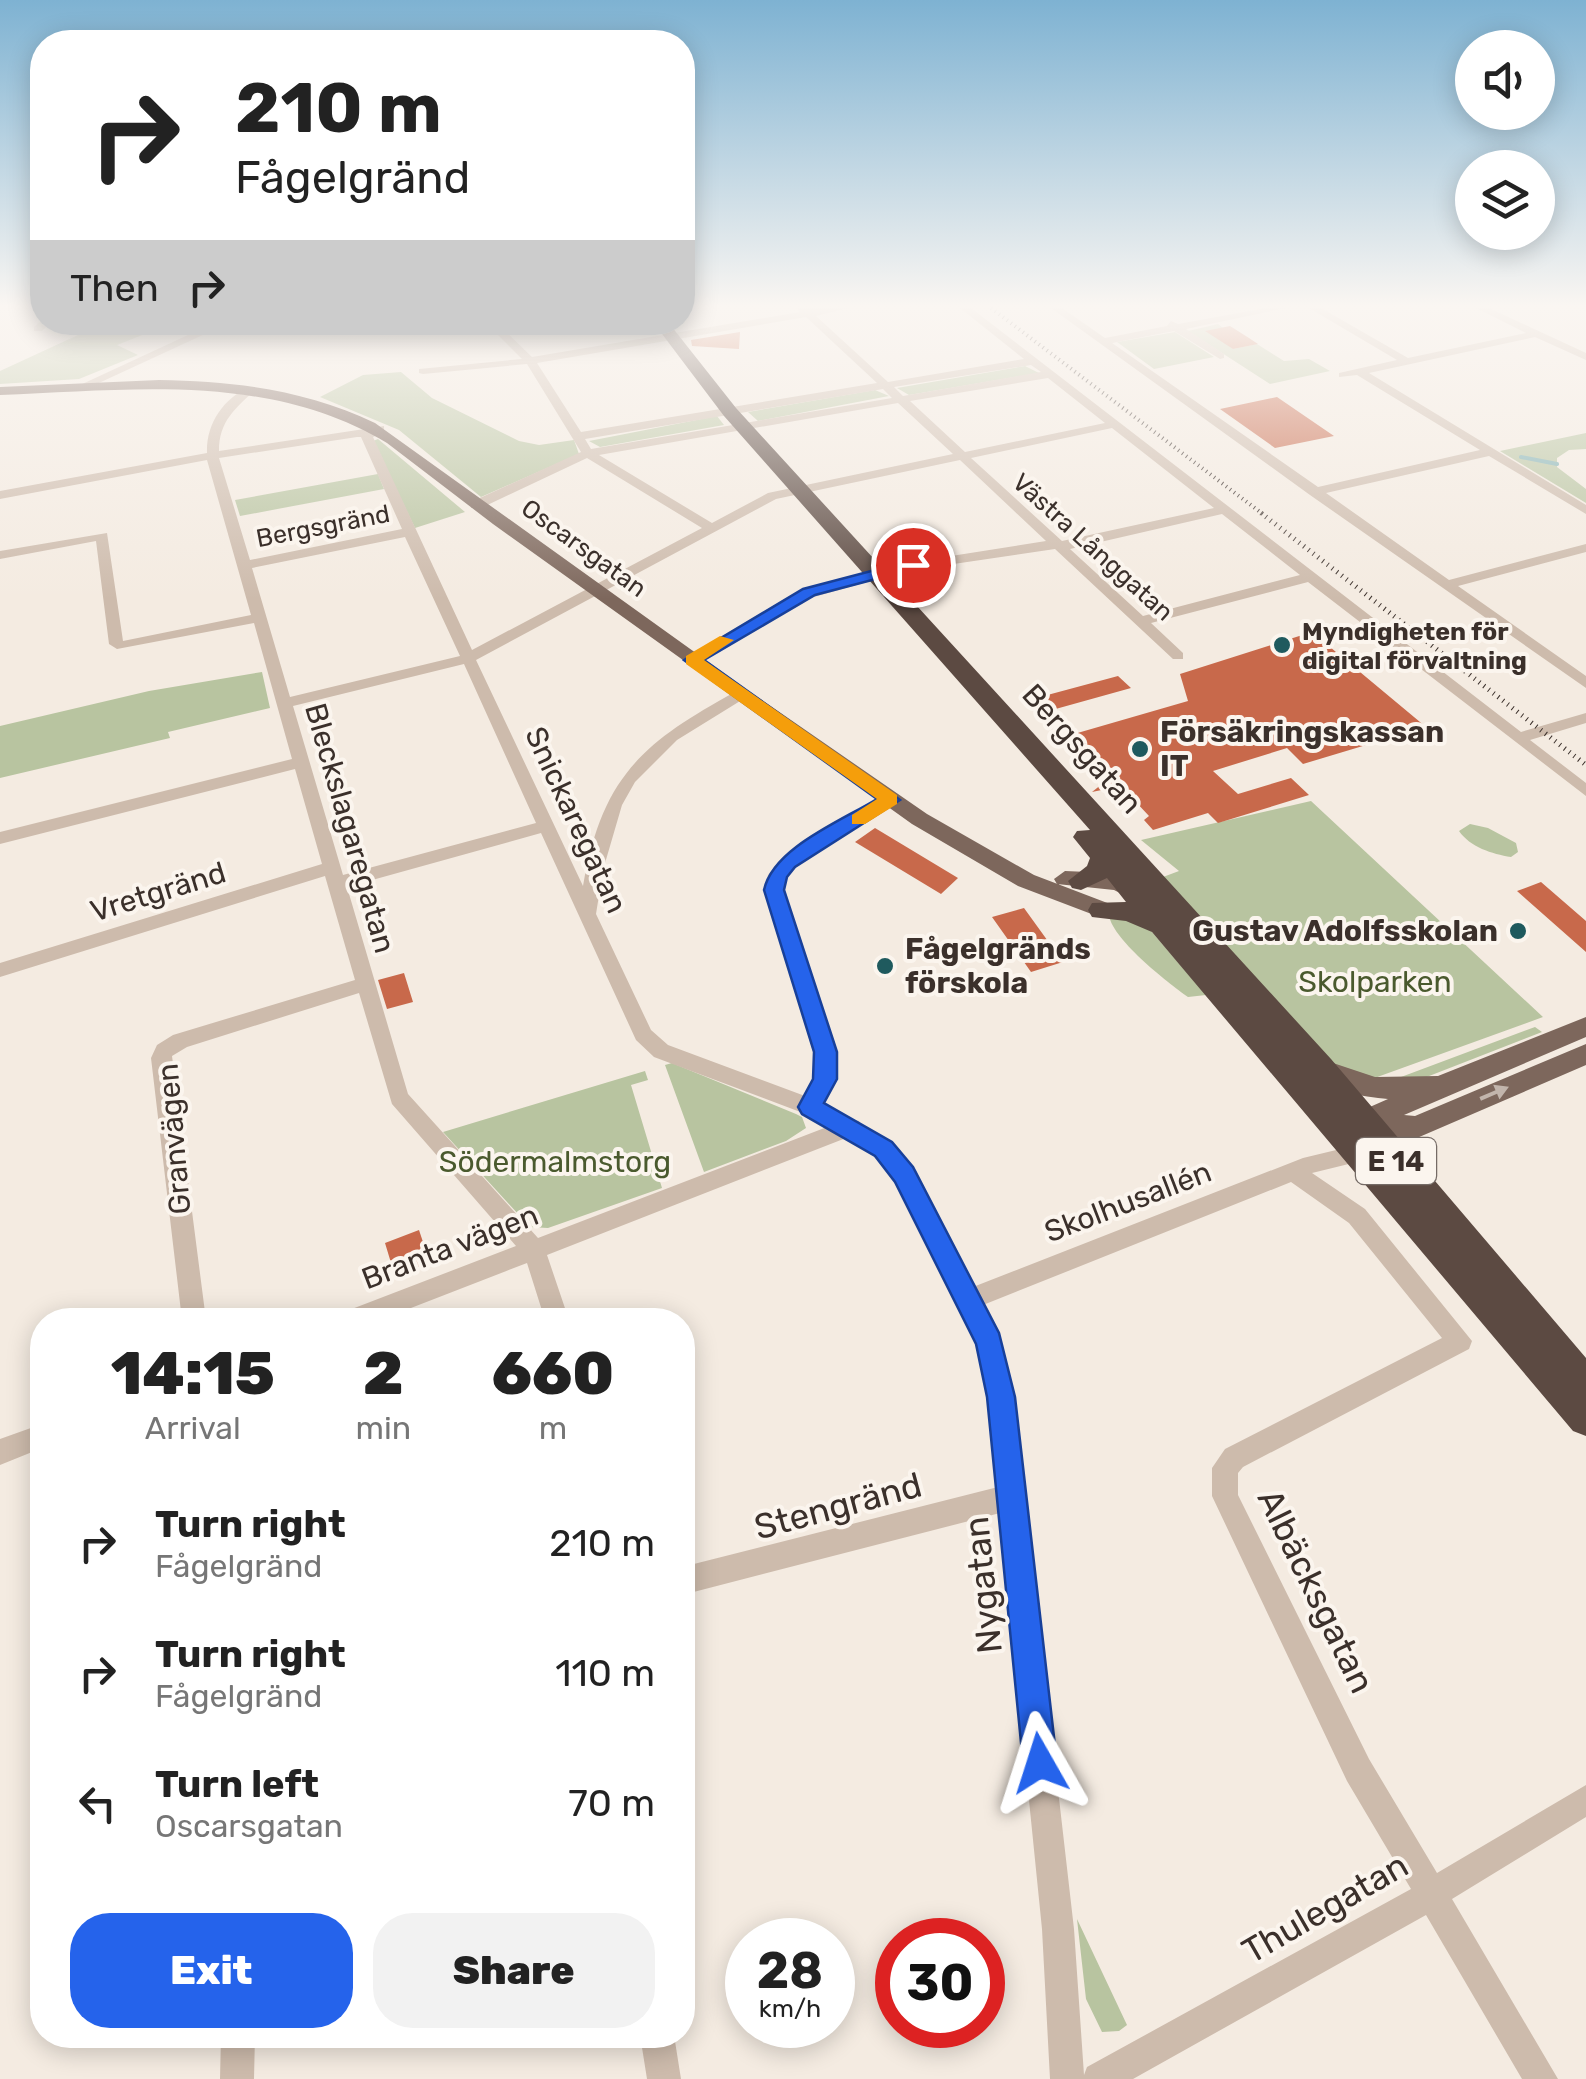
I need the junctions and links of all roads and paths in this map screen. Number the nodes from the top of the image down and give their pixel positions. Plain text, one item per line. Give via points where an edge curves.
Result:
1 (232, 405) edge
2 (320, 405) edge
3 (559, 405) edge
4 (725, 405) edge
5 (800, 405) edge
6 (850, 405) edge
7 (905, 405) edge
8 (1091, 405) edge
9 (1192, 405) edge
10 (1412, 405) edge
11 (737, 419) junction
12 (1116, 424) junction
13 (373, 432) junction
14 (580, 436) junction
15 (1489, 452) junction
16 (588, 453) junction
17 (960, 456) junction
18 (213, 458) junction
19 (797, 490) junction
20 (1314, 492) junction
21 (0, 495) edge
22 (476, 505) junction
23 (1224, 510) junction
24 (1586, 510) edge
25 (711, 528) junction
26 (408, 532) junction
27 (1058, 545) junction
28 (1586, 548) edge
29 (0, 555) edge
30 (247, 564) junction
31 (871, 575) junction
32 (1310, 578) junction
33 (1446, 585) junction
34 (595, 590) junction
35 (260, 617) junction
36 (1142, 621) junction
37 (1178, 656) dead end
38 (467, 659) junction
39 (692, 660) junction
40 (1586, 684) edge
41 (740, 695) junction
42 (286, 702) junction
43 (1578, 721) edge
44 (1586, 735) edge
45 (1519, 738) junction
46 (303, 762) junction
47 (1586, 791) edge
48 (890, 800) junction
49 (545, 826) junction
50 (0, 838) edge
51 (1103, 858) junction
52 (1014, 872) junction
53 (336, 875) junction
54 (1129, 881) junction
55 (1092, 895) junction
56 (586, 915) junction
57 (1162, 925) junction
58 (0, 970) edge
59 (366, 984) junction
60 (1585, 1036) edge
61 (1320, 1068) junction
62 (1461, 1077) junction
63 (810, 1107) junction
64 (852, 1127) junction
65 (1417, 1127) junction
66 (1368, 1144) junction
67 (1302, 1168) junction
68 (534, 1250) junction
69 (969, 1300) junction
70 (192, 1308) edge
71 (383, 1308) edge
72 (553, 1308) edge
73 (1586, 1385) edge
74 (1586, 1418) edge
75 (30, 1441) edge
76 (0, 1452) edge
77 (1011, 1497) junction
78 (695, 1578) edge
79 (1586, 1800) edge
80 (1429, 1894) junction
81 (237, 2048) edge
82 (659, 2048) edge
83 (236, 2079) edge
84 (664, 2079) edge
85 (1066, 2079) edge
86 (1099, 2079) edge
87 (1541, 2079) edge

1 - 18 street via 211,440
2 - 13 main road, Oscarsgatan
3 - 14 street
4 - 11 highway, Bergsgatan / E 14
5 - 11 street
6 - 11 street
7 - 17 street, Västra Långgatan
8 - 12 street
9 - 20 street
10 - 15 street
11 - 14 street
11 - 16 street
11 - 19 highway, Bergsgatan / E 14
12 - 17 street
12 - 23 street
13 - 18 street
13 - 22 main road, Oscarsgatan
13 - 26 street, Snickaregatan
14 - 16 street
15 - 20 street
15 - 24 street
16 - 22 street
16 - 25 street
17 - 19 street
17 - 27 street, Västra Långgatan
18 - 21 street
18 - 30 street, Bleckslagaregatan
19 - 25 street
19 - 31 highway, Bergsgatan / E 14
20 - 33 street
22 - 34 main road, Oscarsgatan
23 - 27 street
23 - 32 street
25 - 34 street
26 - 30 street, Bergsgränd
26 - 38 street, Snickaregatan
27 - 31 street
27 - 36 street, Västra Långgatan
28 - 33 street
29 - 35 street via 102,536 116,644
30 - 35 street, Bleckslagaregatan
31 - 39 street via 798,597
31 - 51 highway, Bergsgatan / E 14
31 - 54 highway, Bergsgatan / E 14
32 - 36 street
32 - 45 street
33 - 40 street
34 - 38 street
34 - 39 main road, Oscarsgatan
35 - 42 street, Bleckslagaregatan
36 - 37 street, Västra Långgatan
38 - 42 street
38 - 49 street, Snickaregatan
39 - 41 main road, Oscarsgatan
41 - 48 main road, Oscarsgatan
41 - 56 street via 663,743 632,773 596,850
42 - 46 street, Bleckslagaregatan
43 - 44 street
43 - 45 street
45 - 47 street
46 - 50 street
46 - 53 street, Bleckslagaregatan
48 - 52 main road, Oscarsgatan
48 - 63 street via 777,875 781,916 826,1052 825,1079
49 - 53 street, Vretgränd
49 - 56 street, Snickaregatan
51 - 54 highway, Bergsgatan / E 14
51 - 55 highway
52 - 55 main road, Oscarsgatan
52 - 55 main road, Oscarsgatan via 1053,891
53 - 58 street, Vretgränd
53 - 59 street, Bleckslagaregatan
54 - 55 highway
54 - 57 highway, Bergsgatan / E 14
54 - 61 highway, Bergsgatan / E 14 via 1253,992
55 - 57 highway
56 - 63 street, Snickaregatan via 644,1035 660,1051
57 - 66 highway, Bergsgatan / E 14
59 - 68 street, Bleckslagaregatan via 399,1098
59 - 70 street, Granvägen via 164,1051
60 - 62 main road, Skolhusallén
65 -> 60 main road, Skolhusallén
61 - 62 main road via 1370,1088 1410,1089
61 - 66 highway, Bergsgatan / E 14
62 - 66 main road, Skolhusallén
63 - 64 street, Snickaregatan
64 - 68 street, Branta vägen
64 - 69 street, Nygatan via 884,1149 904,1175
65 - 66 main road
65 - 66 main road via 1402,1146
66 - 67 street, Skolhusallén
66 - 73 highway, Bergsgatan / E 14 via 1526,1307
66 - 74 highway, Bergsgatan / E 14
67 - 69 street, Skolhusallén
67 - 80 street, Albäcksgatan via 1358,1216 1460,1340 1234,1458 1225,1468 1226,1496 1358,1770
68 - 71 street, Branta vägen
68 - 72 street
69 - 77 street, Nygatan via 989,1342 1001,1397
75 - 76 street
77 - 78 street, Stengränd
77 - 85 street, Nygatan via 1058,1929
79 - 80 street, Thulegatan
80 - 86 street, Thulegatan
80 - 87 street, Albäcksgatan
81 - 83 street
82 - 84 street

